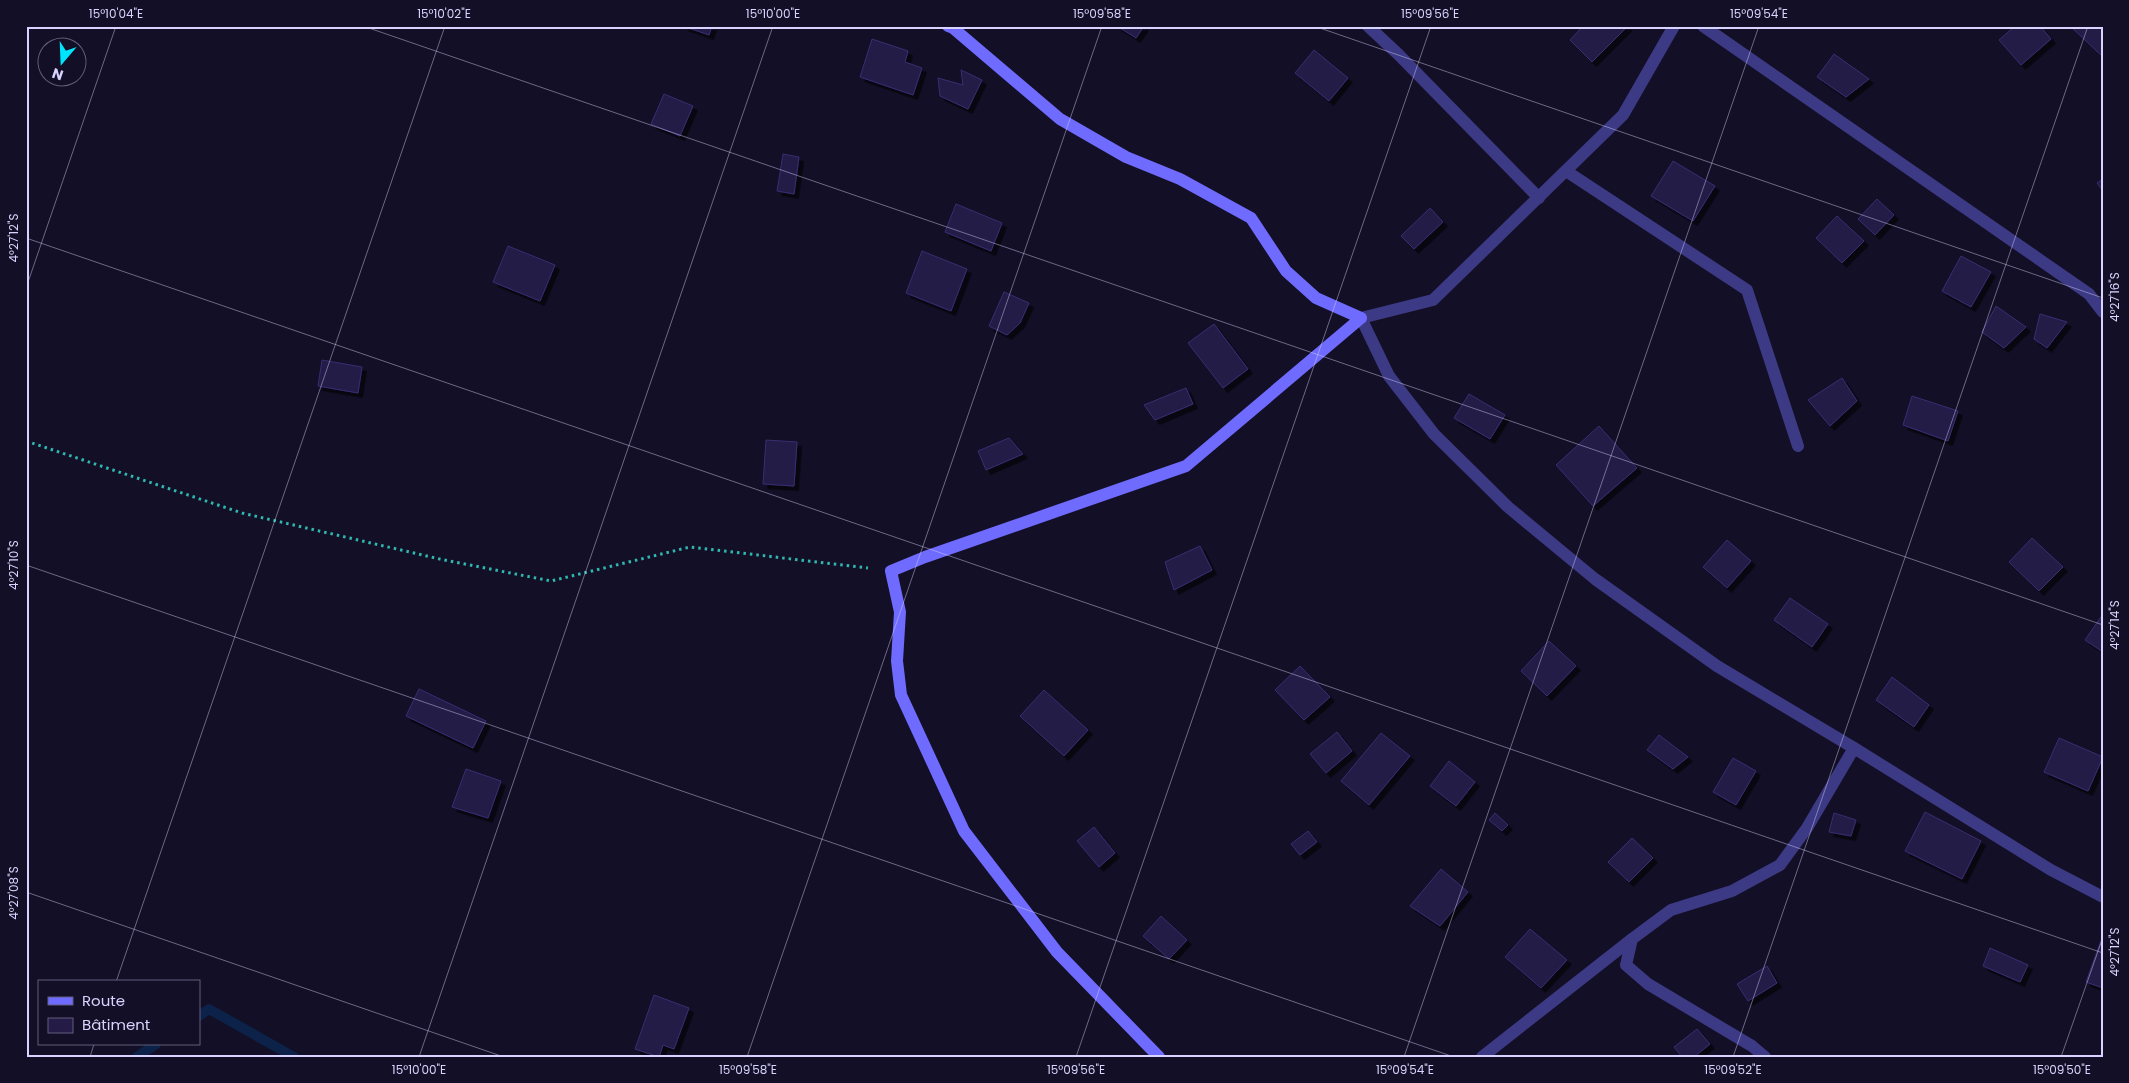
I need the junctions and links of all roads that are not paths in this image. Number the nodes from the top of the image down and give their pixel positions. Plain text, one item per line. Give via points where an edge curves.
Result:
1 (948, 26) edge
2 (1368, 26) edge
3 (1674, 26) edge
4 (1703, 26) edge
5 (1566, 171) junction
6 (1539, 198) junction
7 (2103, 312) edge
8 (1361, 318) junction
9 (1798, 446) dead end
10 (1854, 748) junction
11 (2103, 897) edge
12 (1632, 939) junction
13 (1159, 1057) edge
14 (1482, 1057) edge
15 (1764, 1057) edge

1 - 8 street via 1060,119 1126,158 1180,178 1251,218 1286,271 1316,298
2 - 6 street
3 - 5 street via 1623,115
4 - 7 street via 2089,294
5 - 6 street
5 - 9 street via 1748,290
6 - 8 street via 1433,300
8 - 10 street via 1389,376 1434,434 1508,507 1595,579 1717,666
8 - 13 street via 1186,466 891,571 900,612 897,661 901,695 964,831 1057,952
10 - 11 street via 2051,870
10 - 12 street via 1807,828 1780,865 1732,891 1671,910
12 - 14 street
12 - 15 street via 1626,965 1648,984 1752,1046

